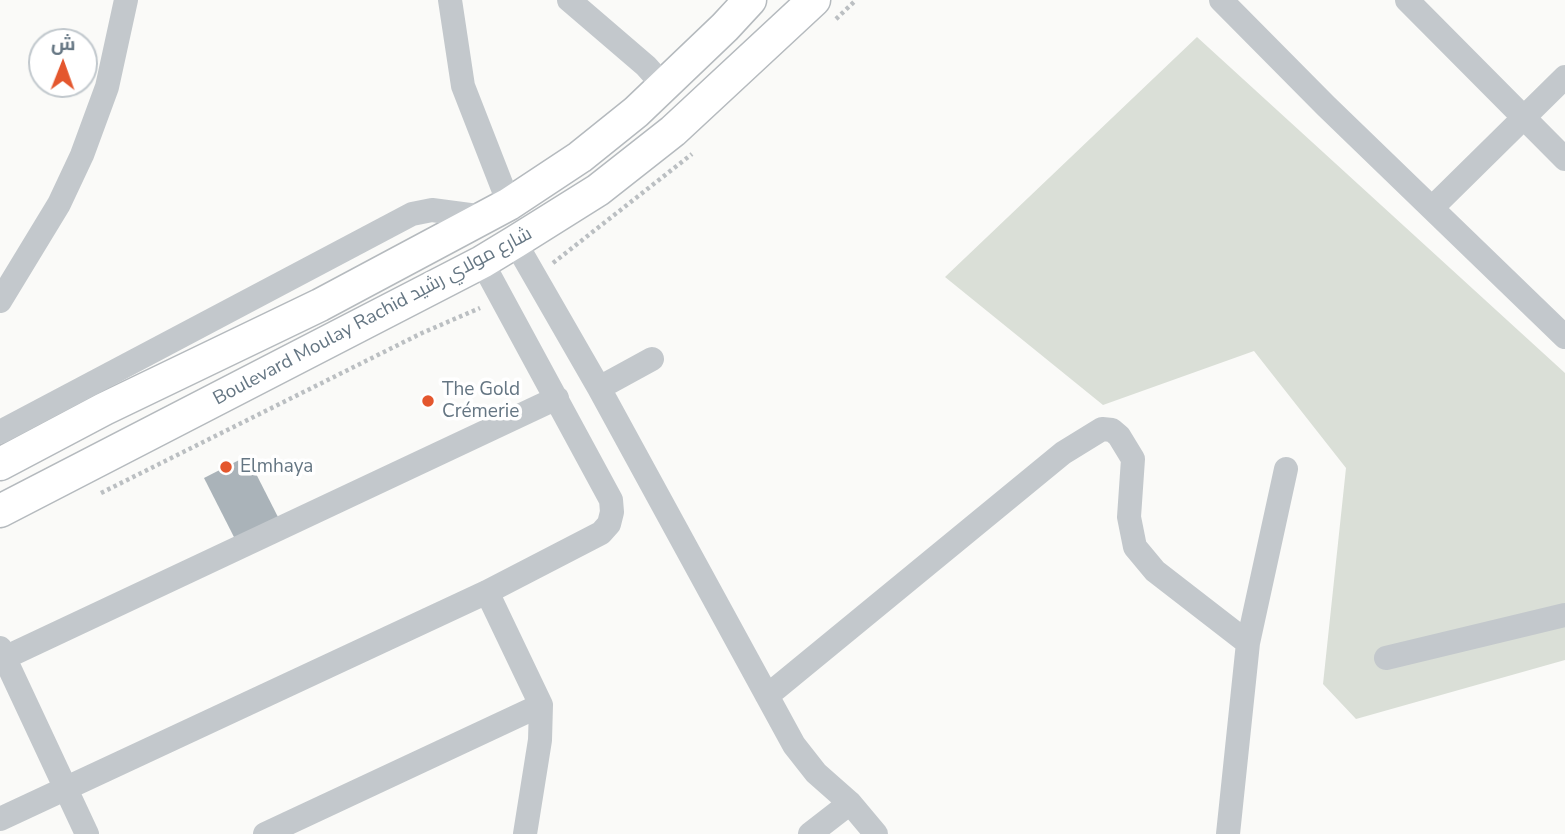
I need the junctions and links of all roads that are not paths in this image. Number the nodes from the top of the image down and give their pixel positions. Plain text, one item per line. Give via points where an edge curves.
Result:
1 (126, 0) edge
2 (450, 0) edge
3 (569, 0) edge
4 (750, 0) edge
5 (814, 0) edge
6 (1222, 0) edge
7 (1407, 0) edge
8 (1565, 76) edge
9 (663, 85) junction
10 (1524, 117) junction
11 (1565, 159) edge
12 (1432, 208) junction
13 (497, 211) junction
14 (515, 242) junction
15 (482, 262) junction
16 (0, 301) edge
17 (1565, 337) edge
18 (652, 359) dead end
19 (599, 388) junction
20 (557, 398) junction
21 (0, 432) edge
22 (0, 464) edge
23 (1286, 469) dead end
24 (0, 511) edge
25 (487, 592) junction
26 (1565, 615) edge
27 (1248, 643) junction
28 (2, 655) edge
29 (1386, 658) dead end
30 (767, 696) junction
31 (541, 705) junction
32 (67, 788) junction
33 (850, 803) junction
34 (0, 819) edge
35 (88, 834) edge
36 (265, 834) edge
37 (525, 834) edge
38 (810, 834) edge
39 (876, 834) edge
40 (1228, 834) edge

1 - 16 street via 107,87 82,155 59,204
2 - 13 street via 463,86
3 - 9 street
4 - 9 main road, Boulevard Moulay Rachid شارع مولاي رشيد
5 - 14 main road, Boulevard Moulay Rachid شارع مولاي رشيد via 674,131 598,190
6 - 12 street
7 - 10 street
8 - 10 street
9 - 13 main road, Boulevard Moulay Rachid شارع مولاي رشيد via 580,157
10 - 11 street
10 - 12 street
12 - 17 street
13 - 21 street via 412,214
13 - 22 main road, Boulevard Moulay Rachid شارع مولاي رشيد
14 - 15 main road, Boulevard Moulay Rachid شارع مولاي رشيد
14 - 19 street
15 - 20 street
15 - 24 main road, Boulevard Moulay Rachid شارع مولاي رشيد
18 - 19 street
19 - 30 street
20 - 25 street via 611,500 609,524 590,540
20 - 28 street
23 - 27 street
25 - 31 street
25 - 32 street
26 - 29 street
27 - 30 street via 1155,571 1135,547 1129,517 1133,459 1119,436 1102,429 1063,453
27 - 40 street
28 - 32 street
30 - 33 street via 804,760
31 - 36 street
31 - 37 street
32 - 34 street
32 - 35 street
33 - 38 street
33 - 39 street

